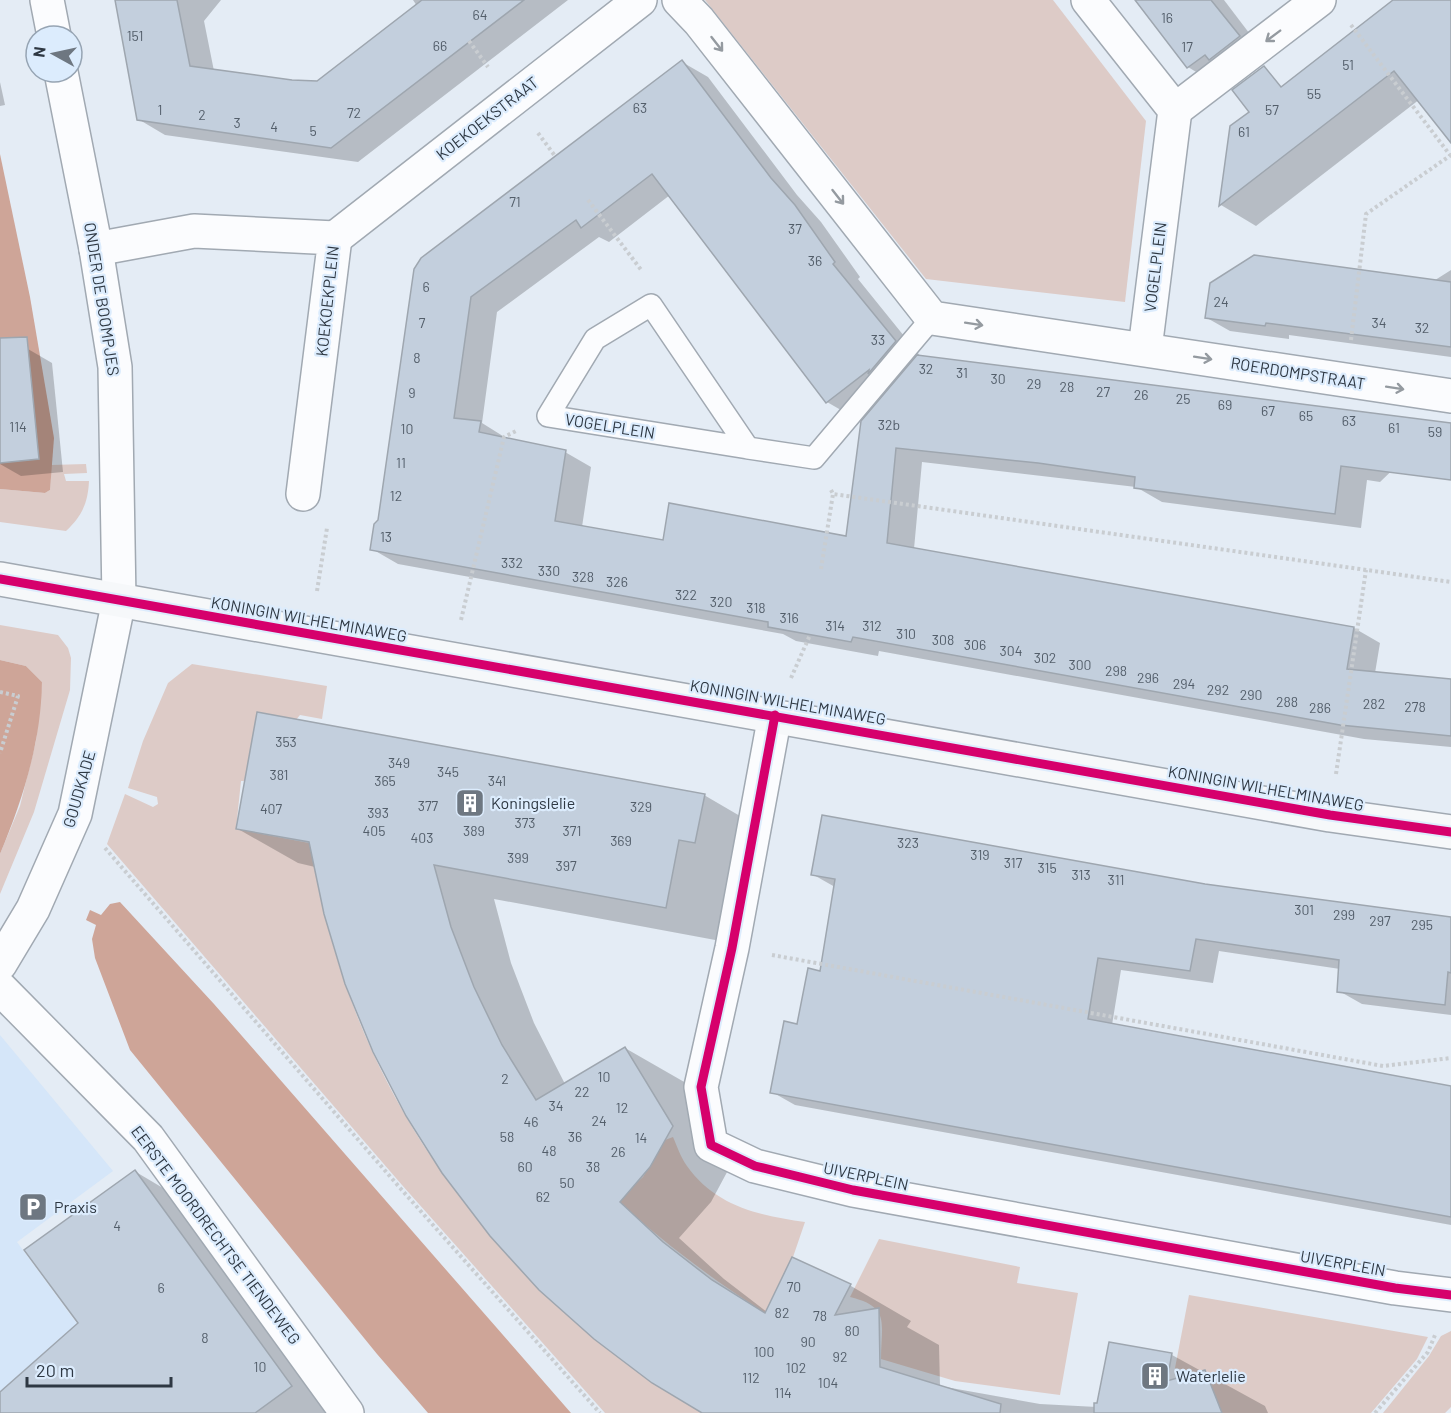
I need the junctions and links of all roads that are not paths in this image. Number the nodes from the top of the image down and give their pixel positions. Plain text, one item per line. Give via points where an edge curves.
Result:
1 (47, 0) edge
2 (640, 0) edge
3 (679, 0) edge
4 (1088, 0) edge
5 (1332, 8) edge
6 (52, 24) edge
7 (63, 84) edge
8 (1175, 110) junction
9 (335, 238) junction
10 (96, 249) junction
11 (932, 318) junction
12 (1145, 350) junction
13 (1451, 396) edge
14 (748, 448) junction
15 (303, 494) road end
16 (0, 579) edge
17 (119, 600) junction
18 (775, 715) junction
19 (1451, 832) edge
20 (0, 964) edge
21 (0, 988) edge
22 (1451, 1295) edge
23 (347, 1413) edge

1 - 6 street
2 - 9 street, KOEKOEKSTRAAT
3 -> 11 street
4 - 8 street
5 -> 8 street
7 - 10 street, ONDER DE BOOMPJES
8 - 12 street, VOGELPLEIN
9 - 10 street, KOEKOEKPLEIN via 195,231
9 - 15 street, KOEKOEKPLEIN
10 - 17 street, ONDER DE BOOMPJES via 115,367
11 -> 12 street
11 - 14 lane, VOGELPLEIN via 814,458
12 -> 13 street, ROERDOMPSTRAAT
14 - 14 lane, VOGELPLEIN via 651,305 595,339 548,416
16 - 17 main road, KONINGIN WILHELMINAWEG
17 - 18 main road, KONINGIN WILHELMINAWEG
17 - 20 street, GOUDKADE via 75,814 33,909
18 - 19 main road, KONINGIN WILHELMINAWEG via 1330,815
18 - 22 street, UIVERPLEIN via 702,1087 711,1145 755,1166 853,1190
21 - 23 street, EERSTE MOORDRECHTSE TIENDEWEG via 148,1138

